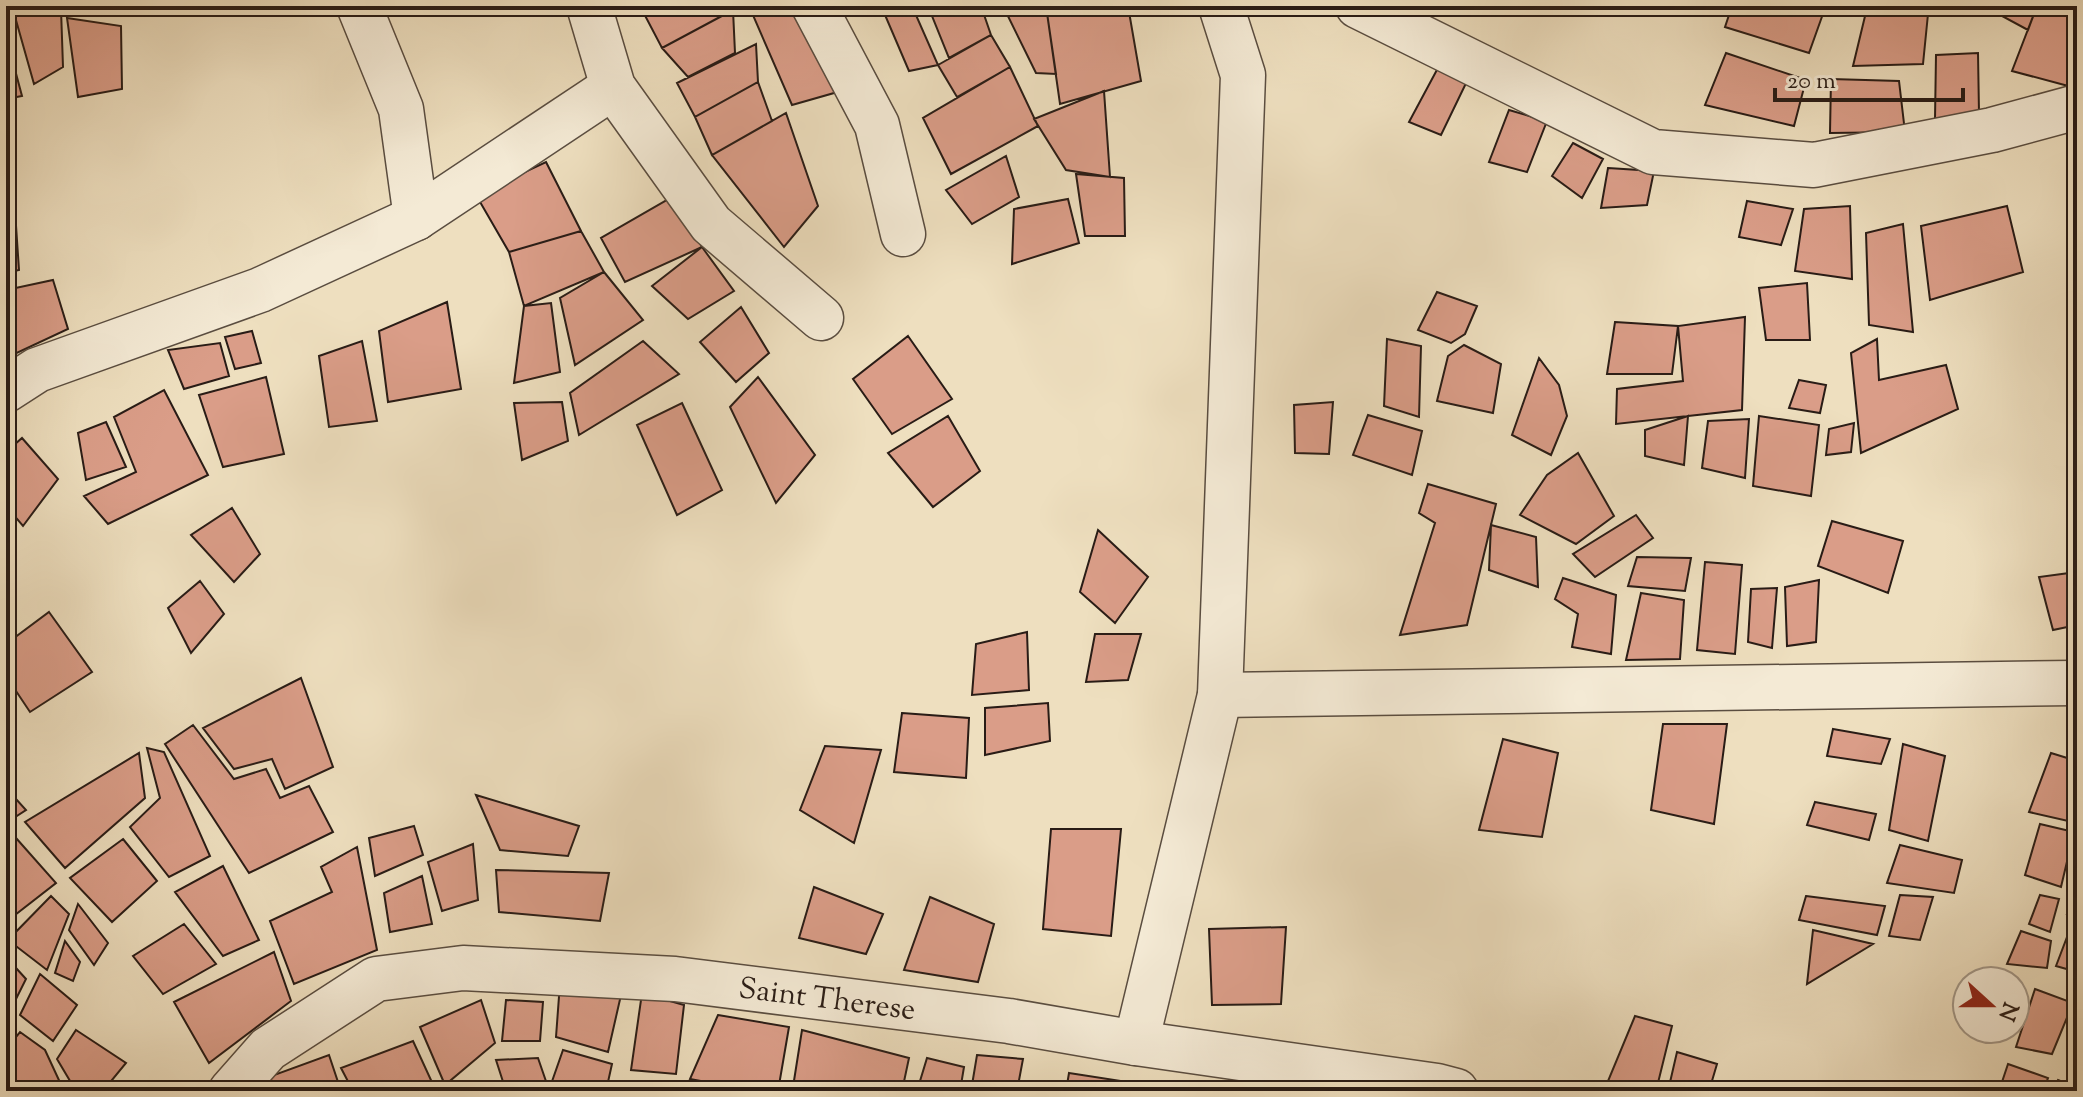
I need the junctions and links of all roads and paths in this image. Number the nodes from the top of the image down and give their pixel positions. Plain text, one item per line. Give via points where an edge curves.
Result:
1 (359, 6) edge
2 (589, 6) edge
3 (814, 6) edge
4 (1221, 6) edge
5 (1358, 6) edge
6 (613, 87) junction
7 (2077, 107) edge
8 (416, 218) junction
9 (903, 234) dead end
10 (821, 318) dead end
11 (6, 390) edge
12 (2073, 683) dead end
13 (1220, 695) junction
14 (1136, 1043) junction
15 (231, 1091) edge
16 (1456, 1091) edge

1 - 8 street via 401,109
2 - 6 street
3 - 9 street via 877,125
4 - 13 street via 1243,75
5 - 7 street via 1653,152 1814,165 1992,130
6 - 8 street
6 - 10 street via 711,224
8 - 11 street via 260,290 37,370
12 - 13 street
13 - 14 street
14 - 15 street, Saint Therese via 1009,1021 675,979 463,968 376,979 268,1049
14 - 16 street, Saint Therese

